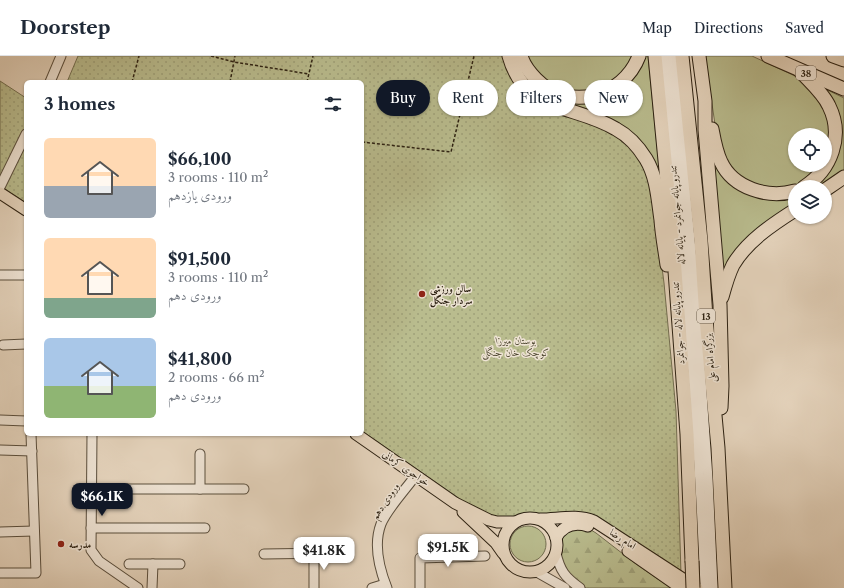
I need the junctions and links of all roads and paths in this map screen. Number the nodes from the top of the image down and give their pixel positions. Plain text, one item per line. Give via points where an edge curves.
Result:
1 (62, 56) edge
2 (139, 56) edge
3 (211, 56) edge
4 (235, 56) edge
5 (313, 56) edge
6 (474, 56) edge
7 (509, 56) edge
8 (521, 56) edge
9 (639, 56) edge
10 (655, 56) edge
11 (665, 56) edge
12 (673, 56) edge
13 (682, 56) edge
14 (699, 56) edge
15 (768, 56) edge
16 (833, 56) edge
17 (844, 60) edge
18 (234, 62) junction
19 (800, 71) junction
20 (309, 74) junction
21 (51, 80) edge
22 (133, 80) edge
23 (230, 80) edge
24 (308, 80) edge
25 (844, 89) edge
26 (705, 101) junction
27 (24, 138) edge
28 (364, 142) edge
29 (844, 177) edge
30 (813, 180) edge
31 (832, 185) edge
32 (0, 187) edge
33 (788, 192) edge
34 (0, 193) edge
35 (24, 209) edge
36 (788, 215) edge
37 (0, 275) edge
38 (24, 275) edge
39 (720, 305) junction
40 (678, 308) junction
41 (3, 344) dead end
42 (24, 344) edge
43 (0, 420) edge
44 (24, 421) edge
45 (32, 436) edge
46 (92, 436) edge
47 (359, 436) edge
48 (718, 448) junction
49 (0, 450) edge
50 (32, 451) junction
51 (200, 454) dead end
52 (416, 475) junction
53 (92, 489) junction
54 (200, 489) junction
55 (244, 489) dead end
56 (455, 503) junction
57 (540, 519) junction
58 (514, 522) junction
59 (91, 528) junction
60 (205, 528) dead end
61 (34, 531) junction
62 (0, 532) edge
63 (556, 538) junction
64 (556, 553) junction
65 (264, 554) dead end
66 (314, 554) junction
67 (330, 554) dead end
68 (504, 554) junction
69 (484, 556) dead end
70 (129, 564) dead end
71 (153, 564) junction
72 (180, 564) dead end
73 (535, 571) junction
74 (0, 573) edge
75 (725, 582) edge
76 (386, 586) edge
77 (707, 586) edge
78 (138, 588) edge
79 (152, 588) edge
80 (314, 588) edge
81 (372, 588) edge
82 (420, 588) edge
83 (565, 588) edge
84 (580, 588) edge
85 (681, 588) edge
86 (693, 588) edge

1 - 21 street
2 - 22 path
3 - 18 path
4 - 18 path
5 - 20 path
6 - 28 path via 451,152
7 - 40 highway via 521,82 535,95 558,108 616,128 642,152 654,179 669,276
8 - 9 highway via 527,69 540,84 571,98 581,98 614,88 632,70
10 - 40 highway
11 - 77 street, تندرو پایانه لاله - جوانمرد via 693,366
12 - 77 street, تندرو پایانه جوانمرد - پایانه لاله via 695,293 708,479
13 - 48 highway, بزرگراه امام علی / 13 via 701,241
14 - 26 highway
15 - 19 highway, 38
16 - 17 highway
18 - 20 path
18 - 23 path
19 - 25 highway, 38
19 - 30 highway via 829,106 835,123 836,136 829,161
20 - 24 path
26 - 33 highway via 724,169 734,178 758,191
26 - 39 highway via 705,130
27 - 32 street
29 - 31 highway
34 - 35 main road
36 - 39 highway via 764,232 740,256 730,273
37 - 38 street
39 - 48 highway via 722,386
40 - 86 highway, bridge via 687,434
41 - 42 street
43 - 44 street
45 - 50 street
46 - 53 street
47 - 52 main road, خواجوی کرمانی
48 - 75 highway, بزرگراه امام علی / 13
49 - 50 street
50 - 61 street
51 - 54 street
52 - 56 main road, خواجوی کرمانی
52 - 76 street, ورودی دهم via 381,523 377,537 379,566
53 - 54 street
53 - 59 street
54 - 55 street
56 - 58 main road via 489,520
56 - 68 main road
57 - 58 main road via 528,517
57 - 63 main road via 549,526
57 - 77 main road, امام رضا via 582,517 594,521
58 - 68 main road via 502,540
59 - 60 street
59 - 78 street via 91,550 99,560
61 - 62 street
61 - 74 street via 36,572
63 - 64 main road
63 - 85 main road, امام رضا via 567,526 586,525
64 - 73 main road via 547,566
64 - 84 street via 564,574
65 - 66 street
66 - 67 street
66 - 80 street
68 - 73 main road via 512,566 519,570
69 - 82 street via 420,558
70 - 71 street
71 - 72 street
71 - 79 street
73 - 83 street
76 - 81 street

